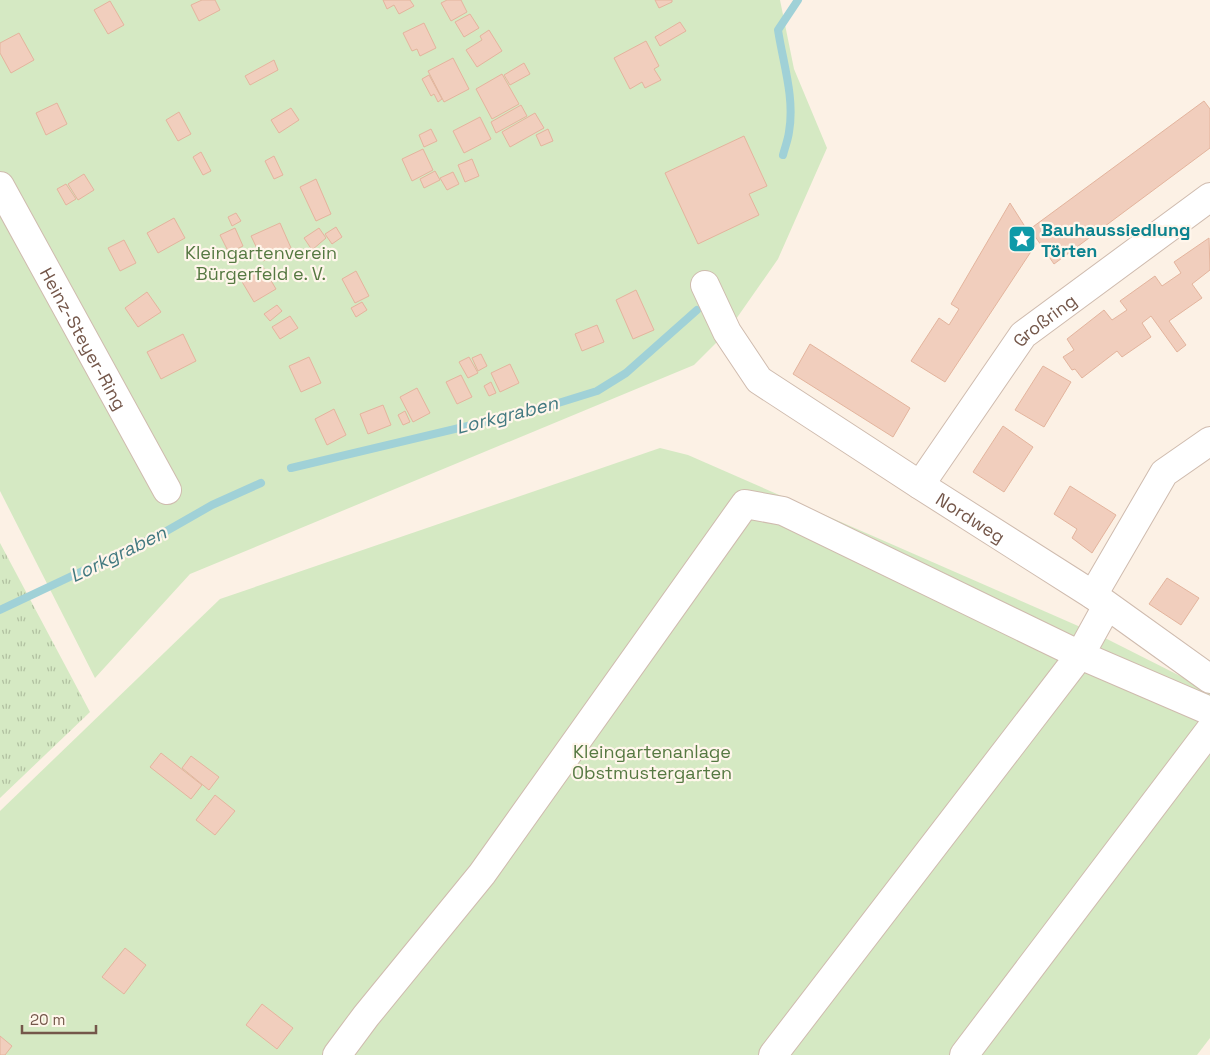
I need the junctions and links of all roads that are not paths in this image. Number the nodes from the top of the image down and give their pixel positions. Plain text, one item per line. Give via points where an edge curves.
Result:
1 (0, 186) edge
2 (1210, 197) edge
3 (705, 285) dead end
4 (1210, 441) edge
5 (920, 486) junction
6 (167, 490) dead end
7 (1100, 600) junction
8 (1080, 655) junction
9 (1210, 678) edge
10 (1210, 711) edge
11 (1210, 730) edge
12 (337, 1055) edge
13 (773, 1055) edge
14 (964, 1055) edge

1 - 6 street, Heinz-Steyer-Ring
2 - 5 street, Großring via 1023,336
3 - 5 street, Nordweg via 722,324 759,380
4 - 7 street via 1164,473
5 - 7 street, Nordweg
7 - 8 street
7 - 9 street, Nordweg
8 - 10 street
8 - 12 street via 783,511 745,504 482,874
8 - 13 street
11 - 14 street

